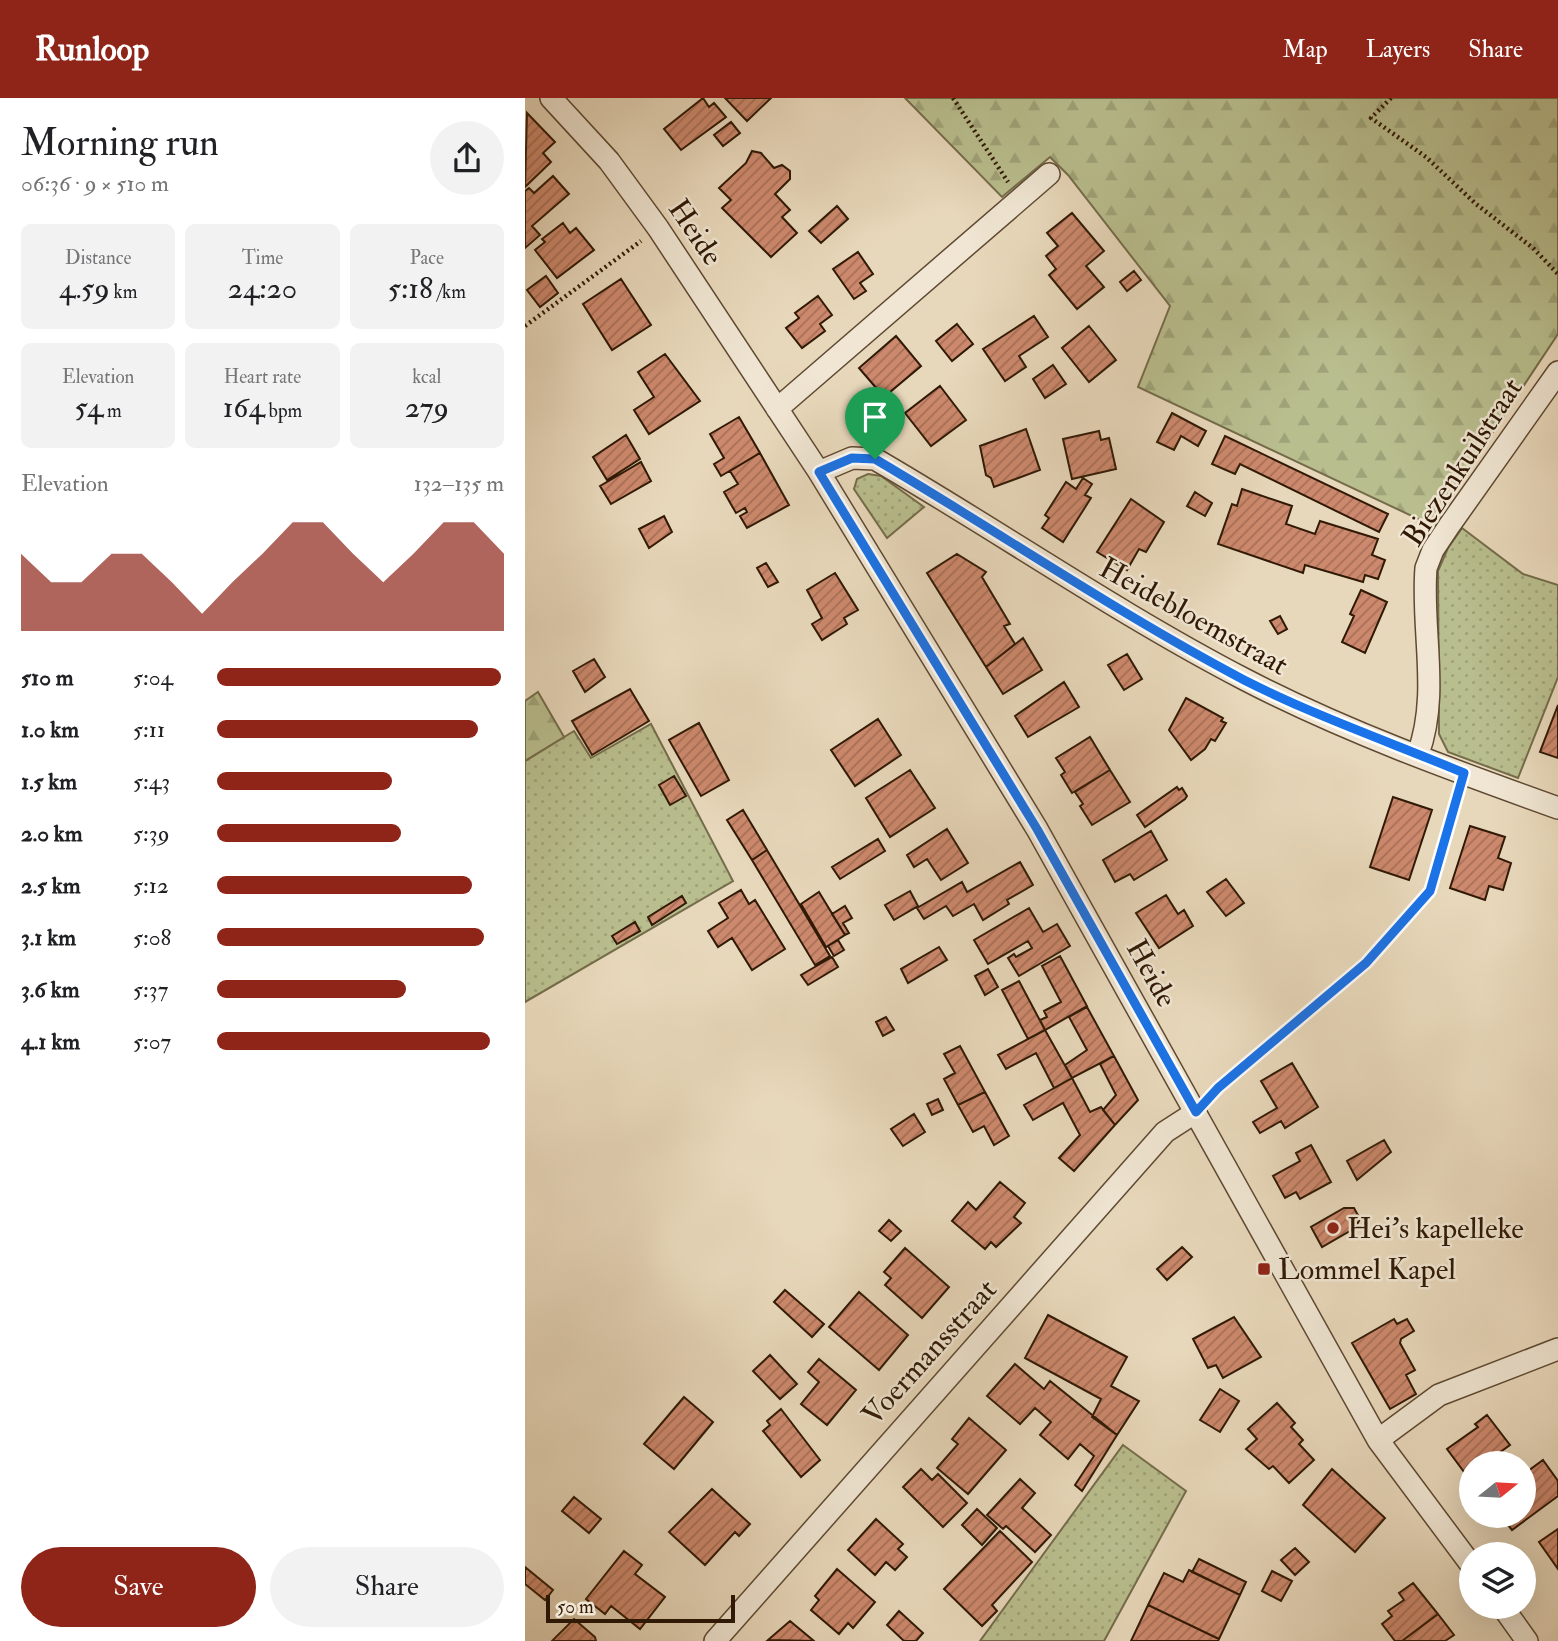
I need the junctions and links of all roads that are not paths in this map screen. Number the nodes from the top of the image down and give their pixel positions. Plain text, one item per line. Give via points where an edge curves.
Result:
1 (551, 98) edge
2 (1049, 174) dead end
3 (1558, 372) edge
4 (777, 409) junction
5 (819, 472) junction
6 (1418, 754) junction
7 (1558, 808) edge
8 (1196, 1112) junction
9 (1558, 1349) edge
10 (1378, 1440) junction
11 (1459, 1549) edge
12 (1512, 1619) edge
13 (715, 1641) edge
14 (1528, 1641) edge

1 - 4 street, Heide via 609,160
2 - 4 street
3 - 6 street, Biezenkuilstraat via 1449,526 1426,568 1430,707
4 - 5 street, Heide
5 - 6 street, Heidebloemstraat via 852,458 875,459 1099,599 1244,680 1318,716
5 - 8 street, Heide via 1037,829
6 - 7 street, Heidebloemstraat
8 - 10 street, Heide
8 - 13 street, Voermansstraat via 1165,1132
9 - 10 street via 1439,1395
10 - 11 street, Heide
12 - 14 street

